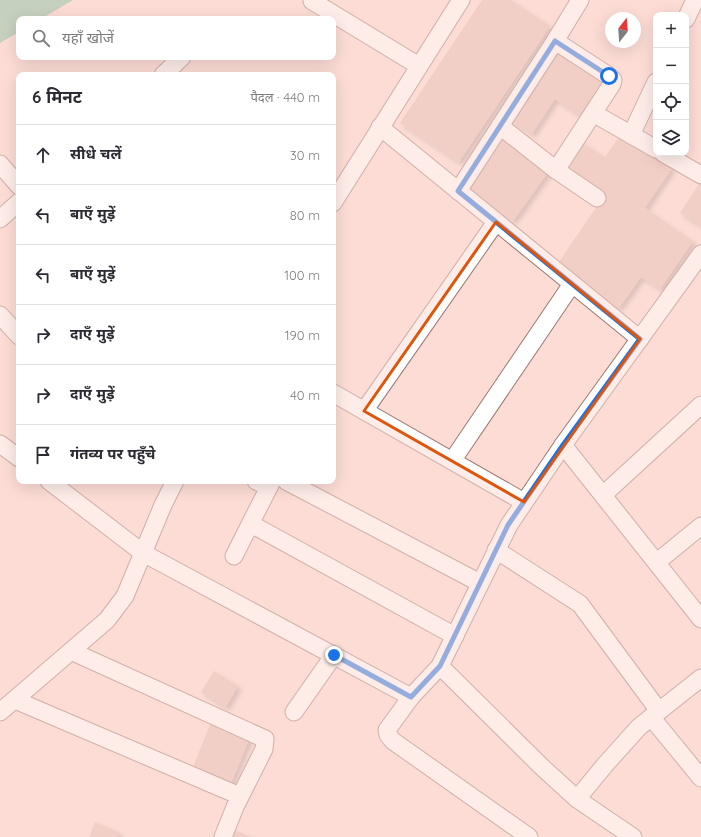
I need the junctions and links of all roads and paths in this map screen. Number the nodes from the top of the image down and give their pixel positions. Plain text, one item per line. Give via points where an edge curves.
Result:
1 (462, 0) edge
2 (580, 0) edge
3 (695, 0) edge
4 (312, 1) dead end
5 (689, 13) edge
6 (555, 41) junction
7 (179, 60) edge
8 (419, 66) junction
9 (166, 72) edge
10 (655, 84) edge
11 (593, 113) junction
12 (500, 126) junction
13 (380, 127) junction
14 (631, 135) junction
15 (653, 147) edge
16 (667, 156) edge
17 (0, 164) edge
18 (556, 170) junction
19 (701, 175) edge
20 (16, 183) edge
21 (458, 191) junction
22 (336, 198) edge
23 (597, 198) dead end
24 (16, 205) edge
25 (0, 219) edge
26 (496, 222) junction
27 (701, 254) edge
28 (572, 284) junction
29 (640, 339) junction
30 (336, 395) edge
31 (701, 404) edge
32 (364, 411) junction
33 (0, 444) edge
34 (563, 445) junction
35 (16, 456) edge
36 (452, 461) junction
37 (53, 484) edge
38 (174, 484) edge
39 (266, 484) edge
40 (292, 484) edge
41 (603, 495) junction
42 (524, 502) junction
43 (251, 524) junction
44 (701, 526) edge
45 (496, 550) junction
46 (143, 553) junction
47 (234, 556) dead end
48 (657, 562) junction
49 (480, 583) junction
50 (701, 619) edge
51 (455, 636) junction
52 (71, 651) junction
53 (334, 655) junction
54 (440, 666) junction
55 (701, 678) edge
56 (411, 697) junction
57 (15, 700) junction
58 (0, 712) edge
59 (294, 712) dead end
60 (655, 714) junction
61 (701, 778) edge
62 (240, 796) junction
63 (577, 799) junction
64 (223, 837) edge
65 (529, 837) edge
66 (633, 837) edge

1 - 8 street
2 - 6 street
3 - 5 street
4 - 8 street
6 - 11 street via 613,80
6 - 12 street
7 - 9 street
8 - 13 street
10 - 14 street
11 - 14 street
11 - 18 street
12 - 18 street
12 - 21 street
13 - 21 street
13 - 22 street
14 - 15 street
16 - 19 street
17 - 20 street
18 - 23 street
21 - 26 street
24 - 25 street
26 - 28 street
26 - 32 street
27 - 29 street
28 - 29 street
28 - 36 street
29 - 34 street
30 - 32 street
31 - 41 street
32 - 36 street
33 - 35 street
34 - 41 street
34 - 42 street
36 - 42 street
37 - 46 street
38 - 46 street
39 - 43 street
40 - 49 street
41 - 48 street
42 - 45 street via 508,525
43 - 47 street
43 - 51 street
44 - 48 street
45 - 49 street
45 - 60 street via 580,604
46 - 52 street via 125,596 107,620
46 - 53 street
48 - 50 street
49 - 51 street
51 - 54 street
52 - 57 street
52 - 62 street via 265,739 264,749
53 - 56 street
53 - 59 street
54 - 56 street
54 - 63 street
55 - 60 street
56 - 65 street via 387,730 388,736
57 - 58 street
57 - 62 street
60 - 61 street
60 - 63 street via 639,726
62 - 64 street
63 - 66 street

